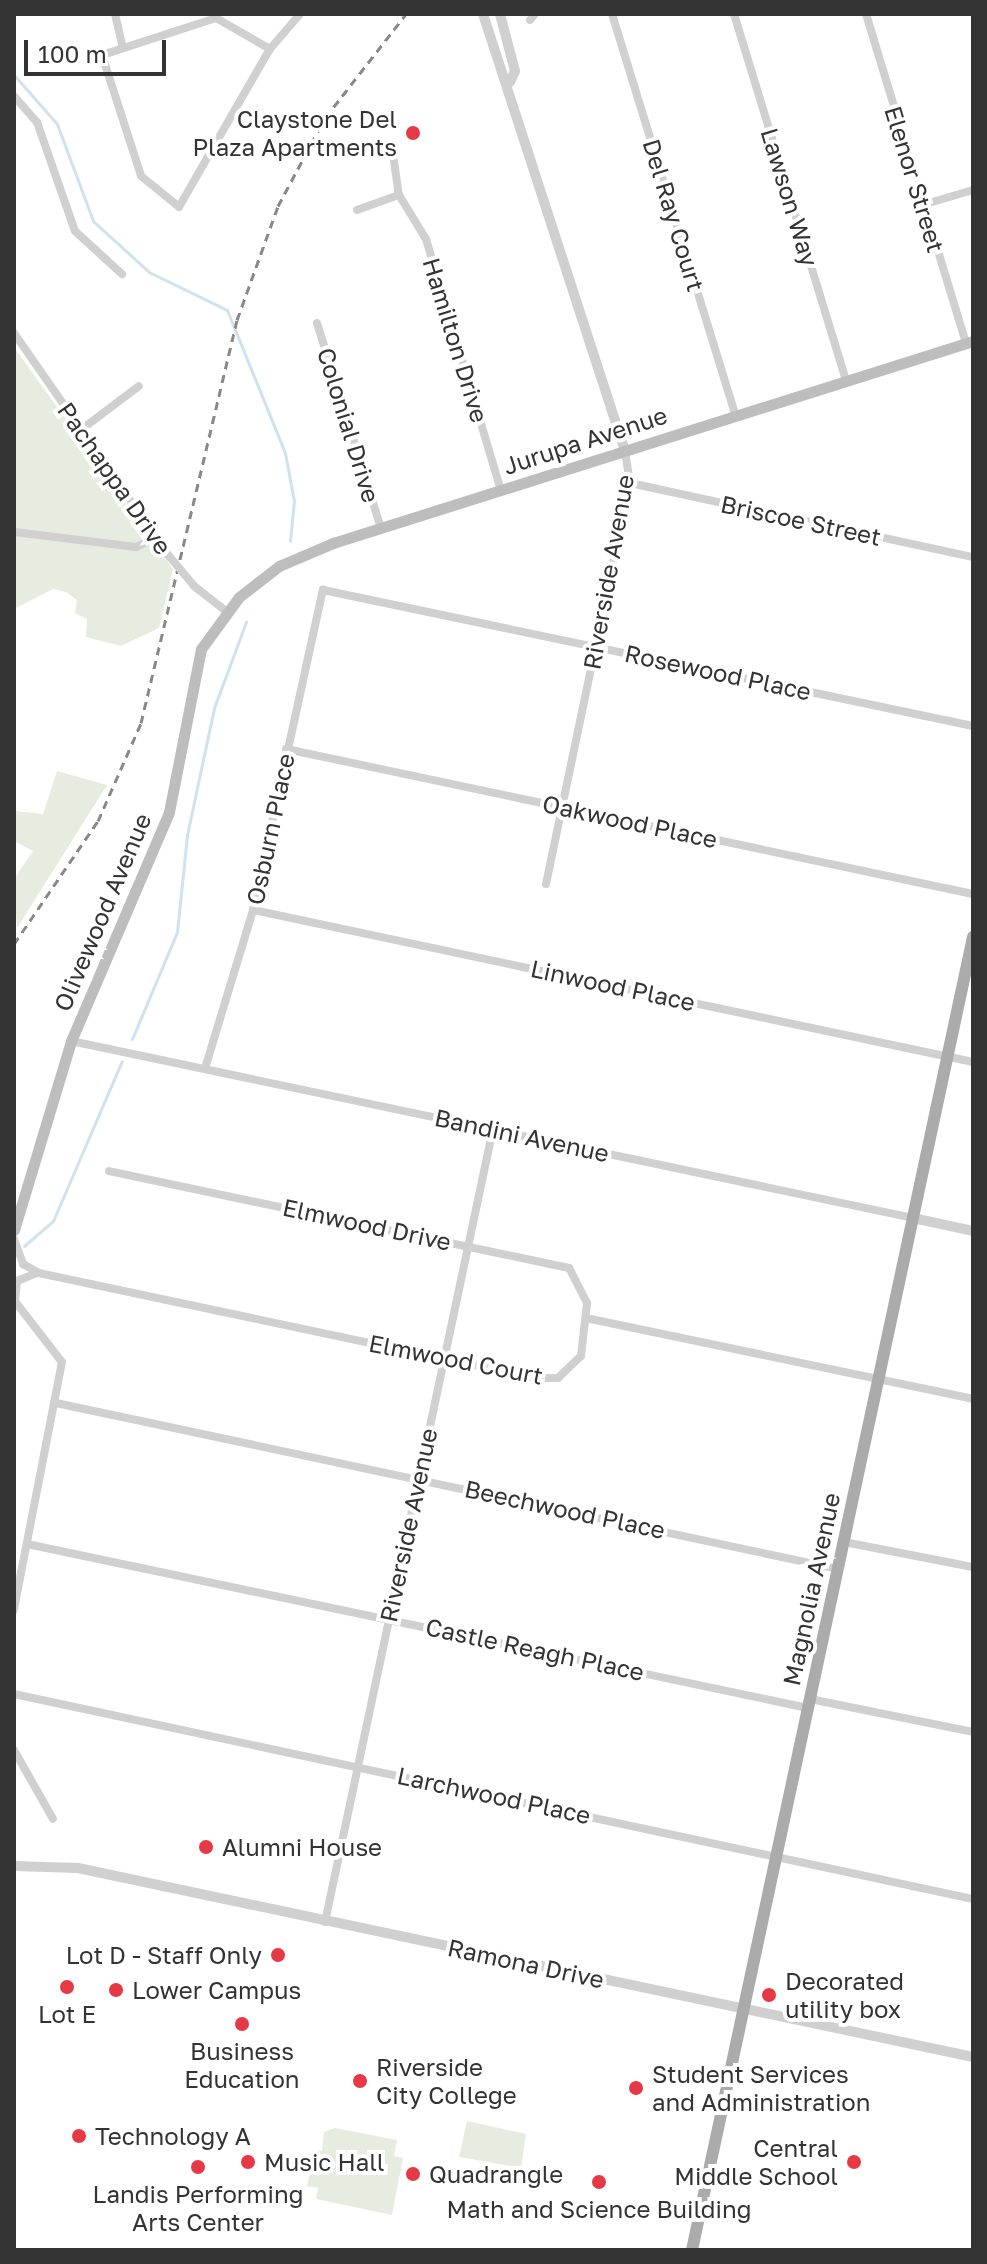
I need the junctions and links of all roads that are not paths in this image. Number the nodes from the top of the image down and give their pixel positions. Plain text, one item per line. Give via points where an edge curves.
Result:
1 (115, 14) edge
2 (300, 14) edge
3 (483, 14) edge
4 (500, 14) edge
5 (612, 14) edge
6 (734, 14) edge
7 (866, 14) edge
8 (123, 48) junction
9 (270, 49) junction
10 (510, 82) junction
11 (14, 96) edge
12 (394, 161) dead end
13 (973, 190) edge
14 (399, 195) junction
15 (922, 205) junction
16 (357, 210) dead end
17 (122, 274) dead end
18 (317, 323) dead end
19 (14, 333) edge
20 (969, 342) edge
21 (846, 380) junction
22 (139, 386) dead end
23 (736, 416) junction
24 (82, 429) junction
25 (625, 451) junction
26 (630, 483) junction
27 (501, 490) junction
28 (381, 528) junction
29 (14, 532) edge
30 (155, 538) junction
31 (973, 557) edge
32 (323, 590) joint
33 (227, 612) junction
34 (595, 645) junction
35 (973, 726) edge
36 (286, 749) junction
37 (562, 806) junction
38 (546, 884) dead end
39 (973, 894) edge
40 (253, 910) junction
41 (973, 937) edge
42 (71, 1041) junction
43 (947, 1057) junction
44 (973, 1062) edge
45 (206, 1065) junction
46 (493, 1129) junction
47 (109, 1171) dead end
48 (913, 1218) junction
49 (14, 1230) edge
50 (973, 1231) edge
51 (14, 1239) edge
52 (467, 1245) junction
53 (39, 1273) junction
54 (14, 1300) edge
55 (586, 1318) junction
56 (445, 1358) junction
57 (878, 1378) junction
58 (973, 1399) edge
59 (56, 1403) junction
60 (417, 1477) junction
61 (844, 1542) junction
62 (27, 1544) junction
63 (973, 1567) edge
64 (838, 1569) junction
65 (14, 1610) edge
66 (389, 1618) junction
67 (14, 1694) edge
68 (809, 1703) junction
69 (973, 1732) edge
70 (14, 1750) edge
71 (357, 1767) junction
72 (53, 1819) dead end
73 (777, 1856) junction
74 (14, 1866) edge
75 (973, 1899) edge
76 (325, 1922) junction
77 (745, 2009) junction
78 (973, 2057) edge
79 (692, 2250) edge

1 - 8 street
2 - 9 street
3 - 10 street, Riverside Avenue
4 - 10 street, Riverside Avenue via 515,71
5 - 23 street, Del Ray Court
6 - 21 street, Lawson Way
7 - 15 street, Elenor Street
8 - 9 street via 216,18
8 - 9 street via 102,55 141,176 179,207
10 - 25 street, Riverside Avenue
11 - 17 street via 37,122 75,231
12 - 14 street, Hamilton Drive
13 - 15 street
14 - 16 street
14 - 27 street, Hamilton Drive via 426,239
15 - 20 street, Elenor Street
18 - 28 street, Colonial Drive
19 - 24 street, Pachappa Drive
20 - 21 main road, Jurupa Avenue
21 - 23 main road, Jurupa Avenue
22 - 24 street
23 - 25 main road, Jurupa Avenue
24 - 30 street, Pachappa Drive
25 - 26 street, Riverside Avenue
25 - 27 main road, Jurupa Avenue
26 - 31 street, Briscoe Street
26 - 34 street, Riverside Avenue
27 - 28 main road, Jurupa Avenue
28 - 33 main road, Jurupa Avenue via 279,566
29 - 30 street via 136,547
30 - 33 street, Pachappa Drive, bridge via 194,586
32 - 34 street, Rosewood Place
32 - 36 street, Osburn Place
33 - 42 main road, Olivewood Avenue via 201,649 169,812
34 - 35 street, Rosewood Place
34 - 37 street, Riverside Avenue
36 - 37 street, Oakwood Place
36 - 40 street, Osburn Place
37 - 38 street, Riverside Avenue
37 - 39 street, Oakwood Place
40 - 43 street, Linwood Place
40 - 45 street, Osburn Place
41 - 43 main road, Magnolia Avenue
42 - 45 street, Bandini Avenue
42 - 49 main road, Olivewood Avenue
43 - 44 street, Linwood Place
43 - 48 main road, Magnolia Avenue
45 - 46 street, Bandini Avenue
46 - 48 street, Bandini Avenue
46 - 52 street, Riverside Avenue
47 - 52 street, Elmwood Drive
48 - 50 street, Bandini Avenue
48 - 57 main road, Magnolia Avenue
51 - 53 street via 22,1262
52 - 55 street, Elmwood Drive via 569,1268 585,1288
52 - 56 street, Riverside Avenue
53 - 54 street via 17,1281
53 - 56 street, Elmwood Court
54 - 59 street via 59,1354
55 - 56 street, Elmwood Court via 581,1356 558,1378
55 - 57 street
56 - 60 street, Riverside Avenue
57 - 58 street
57 - 61 main road, Magnolia Avenue
59 - 60 street, Beechwood Place
59 - 62 street
60 - 64 street, Beechwood Place
60 - 66 street, Riverside Avenue
61 - 63 street
61 - 64 main road, Magnolia Avenue
62 - 65 street
62 - 66 street, Castle Reagh Place
64 - 68 main road, Magnolia Avenue
66 - 68 street, Castle Reagh Place
66 - 71 street, Riverside Avenue
67 - 71 street, Larchwood Place
68 - 69 street, Castle Reagh Place
68 - 73 main road, Magnolia Avenue
70 - 72 street
71 - 73 street, Larchwood Place
71 - 76 street, Riverside Avenue
73 - 75 street, Larchwood Place
73 - 77 main road, Magnolia Avenue
74 - 76 street, Ramona Drive via 78,1868
76 - 77 street, Ramona Drive
77 - 78 street, Ramona Drive
77 - 79 main road, Magnolia Avenue

